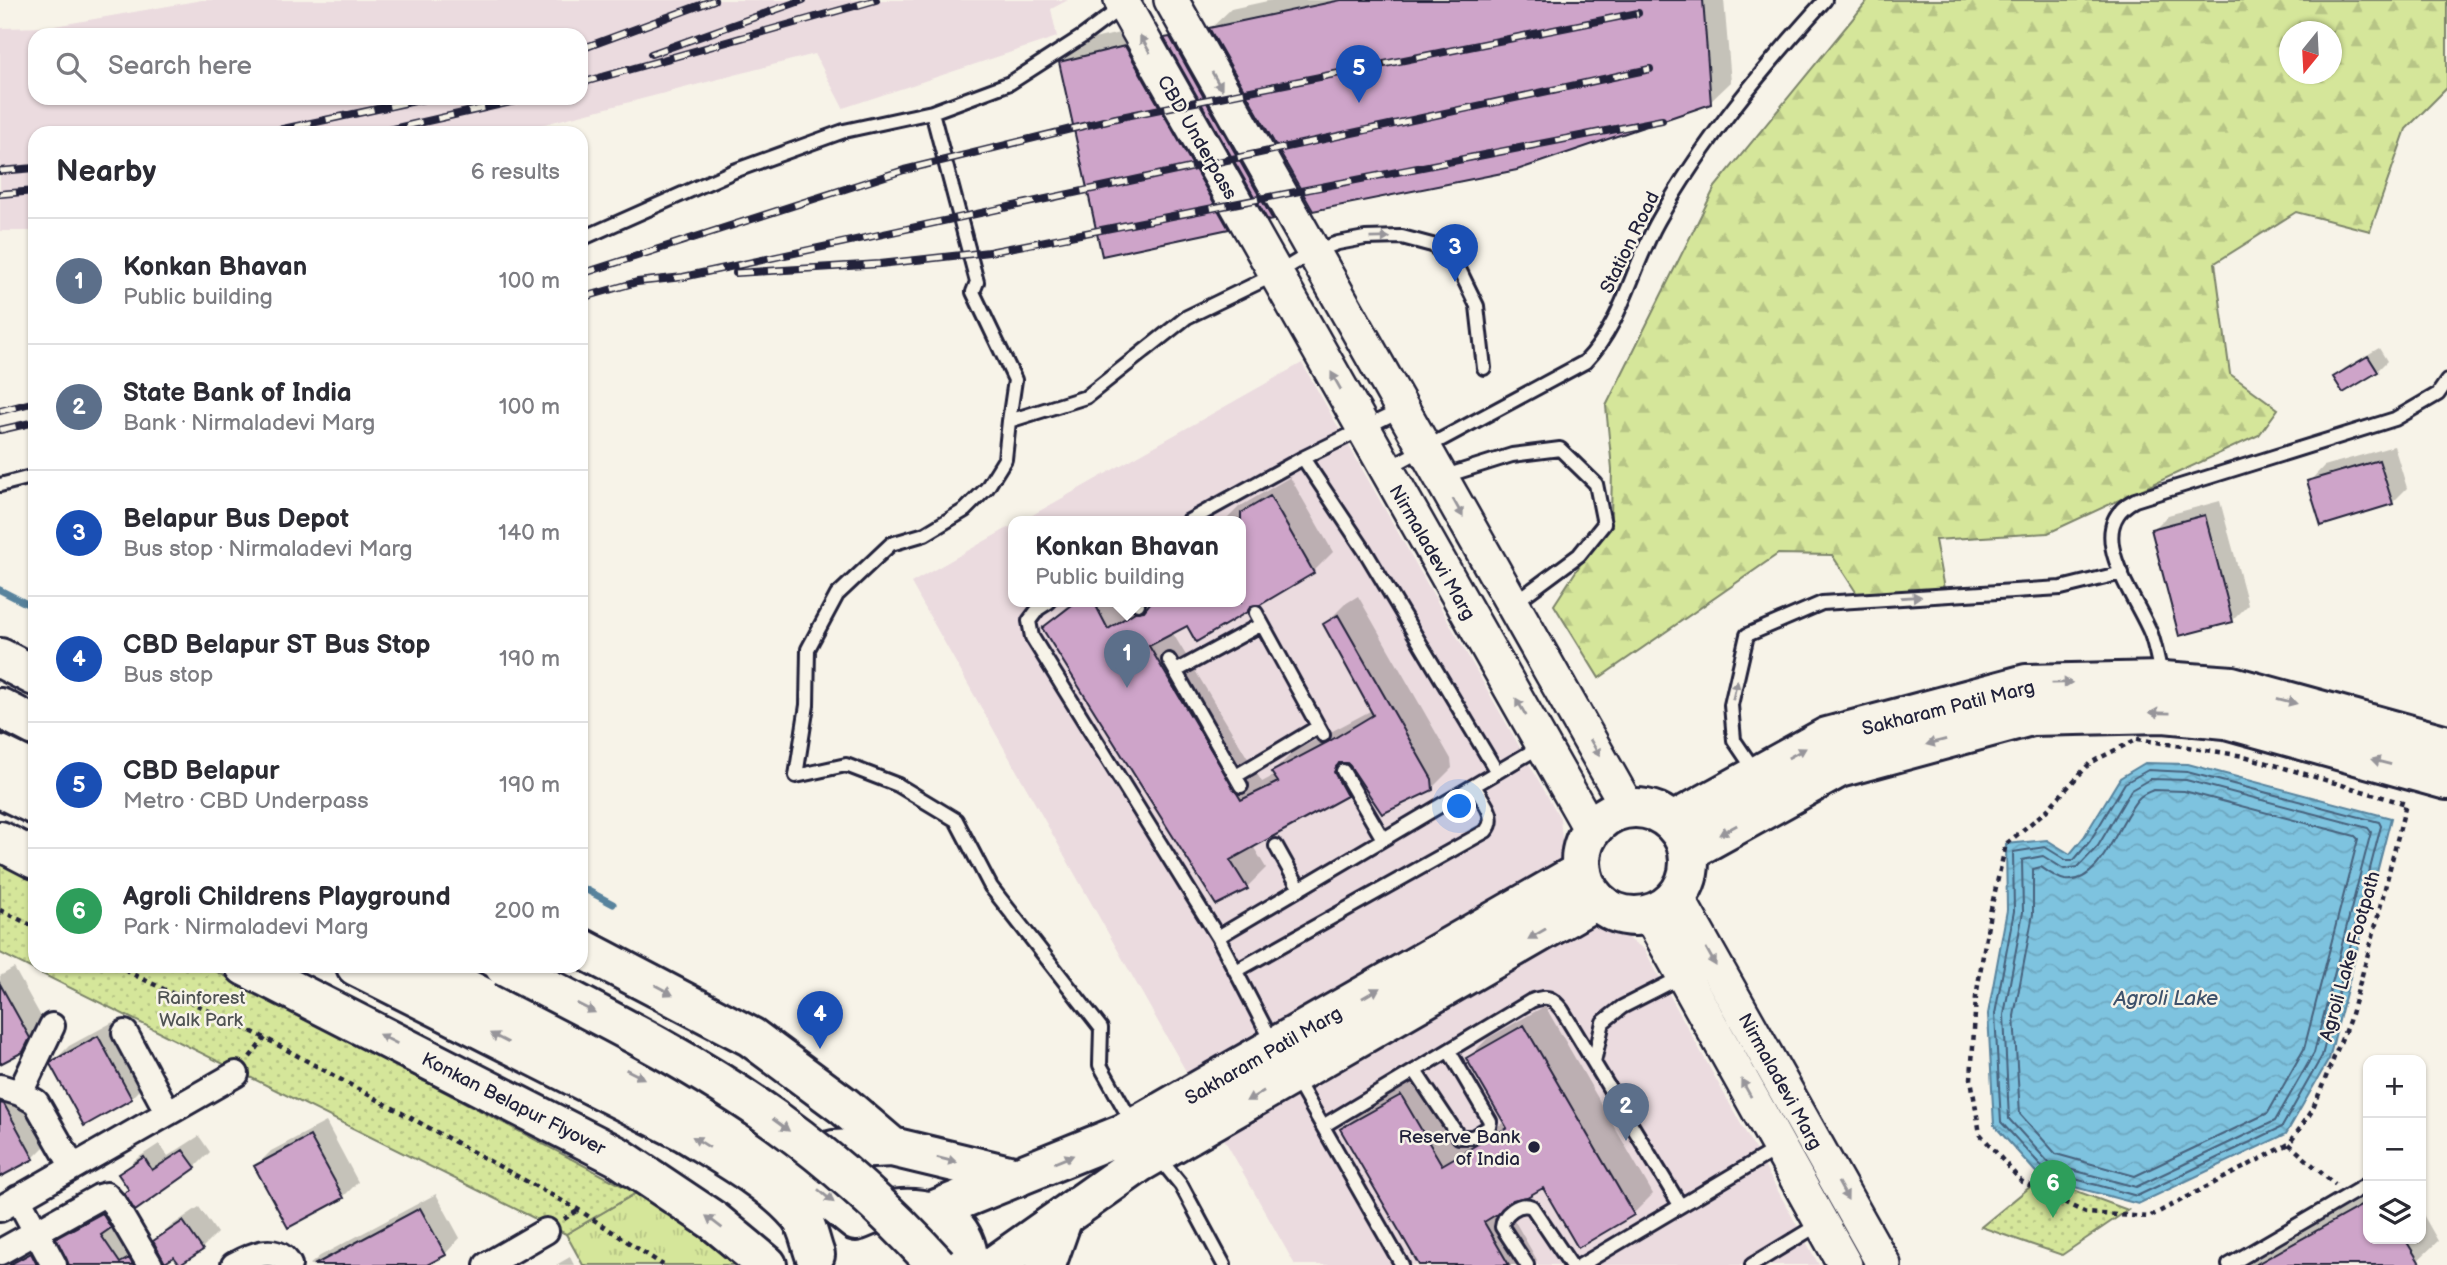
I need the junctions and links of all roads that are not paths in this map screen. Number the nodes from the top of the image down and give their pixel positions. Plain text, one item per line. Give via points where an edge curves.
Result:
1 (1171, 0) edge
2 (1825, 0) edge
3 (1126, 2) edge
4 (932, 112) junction
5 (588, 236) edge
6 (1314, 251) junction
7 (1276, 274) junction
8 (1484, 368) dead end
9 (2447, 381) edge
10 (1403, 409) junction
11 (1009, 421) junction
12 (1362, 427) junction
13 (1425, 448) junction
14 (1303, 458) junction
15 (1386, 469) junction
16 (1441, 477) junction
17 (28, 478) edge
18 (0, 485) edge
19 (1206, 516) edge
20 (2122, 573) junction
21 (1512, 604) junction
22 (1041, 607) edge
23 (0, 658) edge
24 (28, 672) edge
25 (2163, 681) junction
26 (0, 708) edge
27 (28, 722) edge
28 (1542, 745) junction
29 (2447, 745) edge
30 (0, 755) edge
31 (28, 769) edge
32 (1343, 771) dead end
33 (1497, 772) junction
34 (1758, 775) junction
35 (2447, 780) edge
36 (1239, 781) joint
37 (1474, 786) junction
38 (0, 788) edge
39 (28, 802) edge
40 (1629, 808) junction
41 (1591, 830) junction
42 (1681, 837) junction
43 (1383, 839) junction
44 (0, 841) edge
45 (1276, 846) dead end
46 (28, 855) edge
47 (1589, 885) junction
48 (1300, 889) junction
49 (1663, 906) junction
50 (1218, 937) junction
51 (588, 952) edge
52 (1236, 971) junction
53 (259, 973) edge
54 (370, 973) edge
55 (435, 973) edge
56 (517, 973) edge
57 (1684, 976) junction
58 (52, 1026) dead end
59 (125, 1033) dead end
60 (1449, 1051) junction
61 (1285, 1061) junction
62 (1594, 1062) junction
63 (1415, 1071) junction
64 (236, 1074) dead end
65 (10, 1090) edge
66 (169, 1113) junction
67 (1323, 1126) junction
68 (1145, 1140) junction
69 (1794, 1140) junction
70 (892, 1147) junction
71 (784, 1163) junction
72 (73, 1167) junction
73 (1017, 1177) junction
74 (2363, 1187) edge
75 (9, 1203) edge
76 (1680, 1205) junction
77 (944, 1206) junction
78 (1063, 1217) junction
79 (856, 1221) junction
80 (1822, 1223) junction
81 (545, 1231) dead end
82 (36, 1232) junction
83 (0, 1252) edge
84 (812, 1260) edge
85 (988, 1264) edge
86 (54, 1265) edge
87 (150, 1265) edge
88 (234, 1265) edge
89 (289, 1265) edge
90 (487, 1265) edge
91 (767, 1265) edge
92 (937, 1265) edge
93 (1046, 1265) edge
94 (1224, 1265) edge
95 (1402, 1265) edge
96 (1527, 1265) edge
97 (1571, 1265) edge
98 (1581, 1265) edge
99 (1752, 1265) edge
100 (1845, 1265) edge
101 (1884, 1265) edge
102 (2230, 1265) edge

1 -> 6 main road
2 - 13 lane, Station Road via 1689,166 1597,349 1584,362
3 - 4 lane via 1010,83
7 -> 3 main road, CBD Underpass
4 - 5 lane via 844,131 734,171
4 - 11 lane via 977,282 974,292 1016,380
6 - 7 lane
6 -> 8 lane via 1365,238 1402,237 1432,245 1459,269 1477,306
6 - 10 main road
7 - 11 lane via 1188,317 1086,397
12 -> 7 main road, Nirmaladevi Marg
9 - 20 lane via 2438,394 2395,419 2124,505 2110,535 2110,547
10 - 12 lane
10 - 13 main road
11 - 68 lane via 1005,458 987,488 965,510 925,534 891,544 836,595 808,649 807,705 796,776 846,765 898,785 956,820 991,887 1101,1028 1100,1065
12 - 14 lane
12 - 15 main road, Nirmaladevi Marg
13 - 15 lane, Station Road
13 - 16 main road
14 - 19 lane
14 - 33 lane via 1365,551
28 -> 15 main road, Nirmaladevi Marg
16 -> 21 main road
16 - 21 lane via 1512,455 1560,449 1597,484 1604,524 1579,555
17 - 18 lane
20 - 25 lane via 2150,634
34 -> 20 lane via 1734,740 1731,705 1747,635 1822,603 2061,587
21 -> 40 main road
22 - 50 lane via 1029,621 1032,637
23 - 24 main road
25 -> 29 main road, Sakharam Patil Marg via 2232,686
34 -> 25 main road, Sakharam Patil Marg via 1827,737 2026,684
26 - 27 main road
28 - 33 lane
28 - 41 main road, Nirmaladevi Marg
30 - 31 main road
32 - 43 lane
33 - 37 lane
34 - 42 main road, Sakharam Patil Marg
35 -> 42 main road, Sakharam Patil Marg via 2226,719 2164,713 2031,716 1839,768
36 - 36 lane via 1172,665 1259,618 1321,731
37 - 43 lane
37 - 52 lane via 1492,817 1486,831
38 - 39 main road
40 - 41 main road via 1614,811
40 - 42 main road via 1653,810
41 - 47 main road via 1581,857
42 - 49 main road via 1690,868 1686,884
43 - 48 lane
44 - 46 main road
45 - 48 lane
47 - 49 main road via 1608,909 1621,914 1635,916
47 - 61 main road, Sakharam Patil Marg
48 - 50 lane
49 - 57 main road, Nirmaladevi Marg
49 -> 69 main road, Nirmaladevi Marg
50 - 52 lane
51 -> 70 main road via 751,1037
52 - 61 lane
91 -> 53 main road, Konkan Belapur Flyover via 714,1221 617,1156
84 -> 54 main road via 806,1226 799,1215 732,1162 685,1132
55 -> 71 main road via 700,1107
56 -> 92 main road, bridge via 656,1046 777,1121 868,1194
57 - 62 lane via 1622,1007 1603,1022
69 -> 57 main road, Nirmaladevi Marg
58 - 65 street
59 - 66 street
60 - 62 lane via 1543,996 1553,998
60 - 63 lane
60 - 63 lane via 1490,1121 1489,1128 1473,1137 1459,1137
61 - 67 lane
61 - 68 main road, Sakharam Patil Marg
62 - 76 lane
63 - 67 lane
64 - 66 street
65 - 72 street via 36,1102
66 - 72 street
67 - 95 lane
73 -> 68 main road, Sakharam Patil Marg
68 - 78 main road, Sakharam Patil Marg
68 - 94 lane via 1181,1185
69 - 76 lane
69 - 80 main road, Nirmaladevi Marg
69 -> 101 main road, Nirmaladevi Marg
70 - 71 main road via 834,1150
70 -> 73 main road
71 -> 79 main road
72 - 75 street
73 - 77 main road, Sakharam Patil Marg
74 - 102 lane
75 - 82 street
76 - 98 lane
77 - 79 main road via 882,1211
77 - 85 main road via 964,1241
78 - 85 main road, Sakharam Patil Marg
78 - 93 main road
79 - 84 main road via 828,1240
80 - 99 lane
80 - 100 main road, Nirmaladevi Marg
81 - 90 street
82 - 83 street
82 - 86 street
82 - 87 street via 106,1195
88 - 89 street via 252,1255 276,1253
96 - 97 lane via 1502,1227 1508,1214 1526,1205

